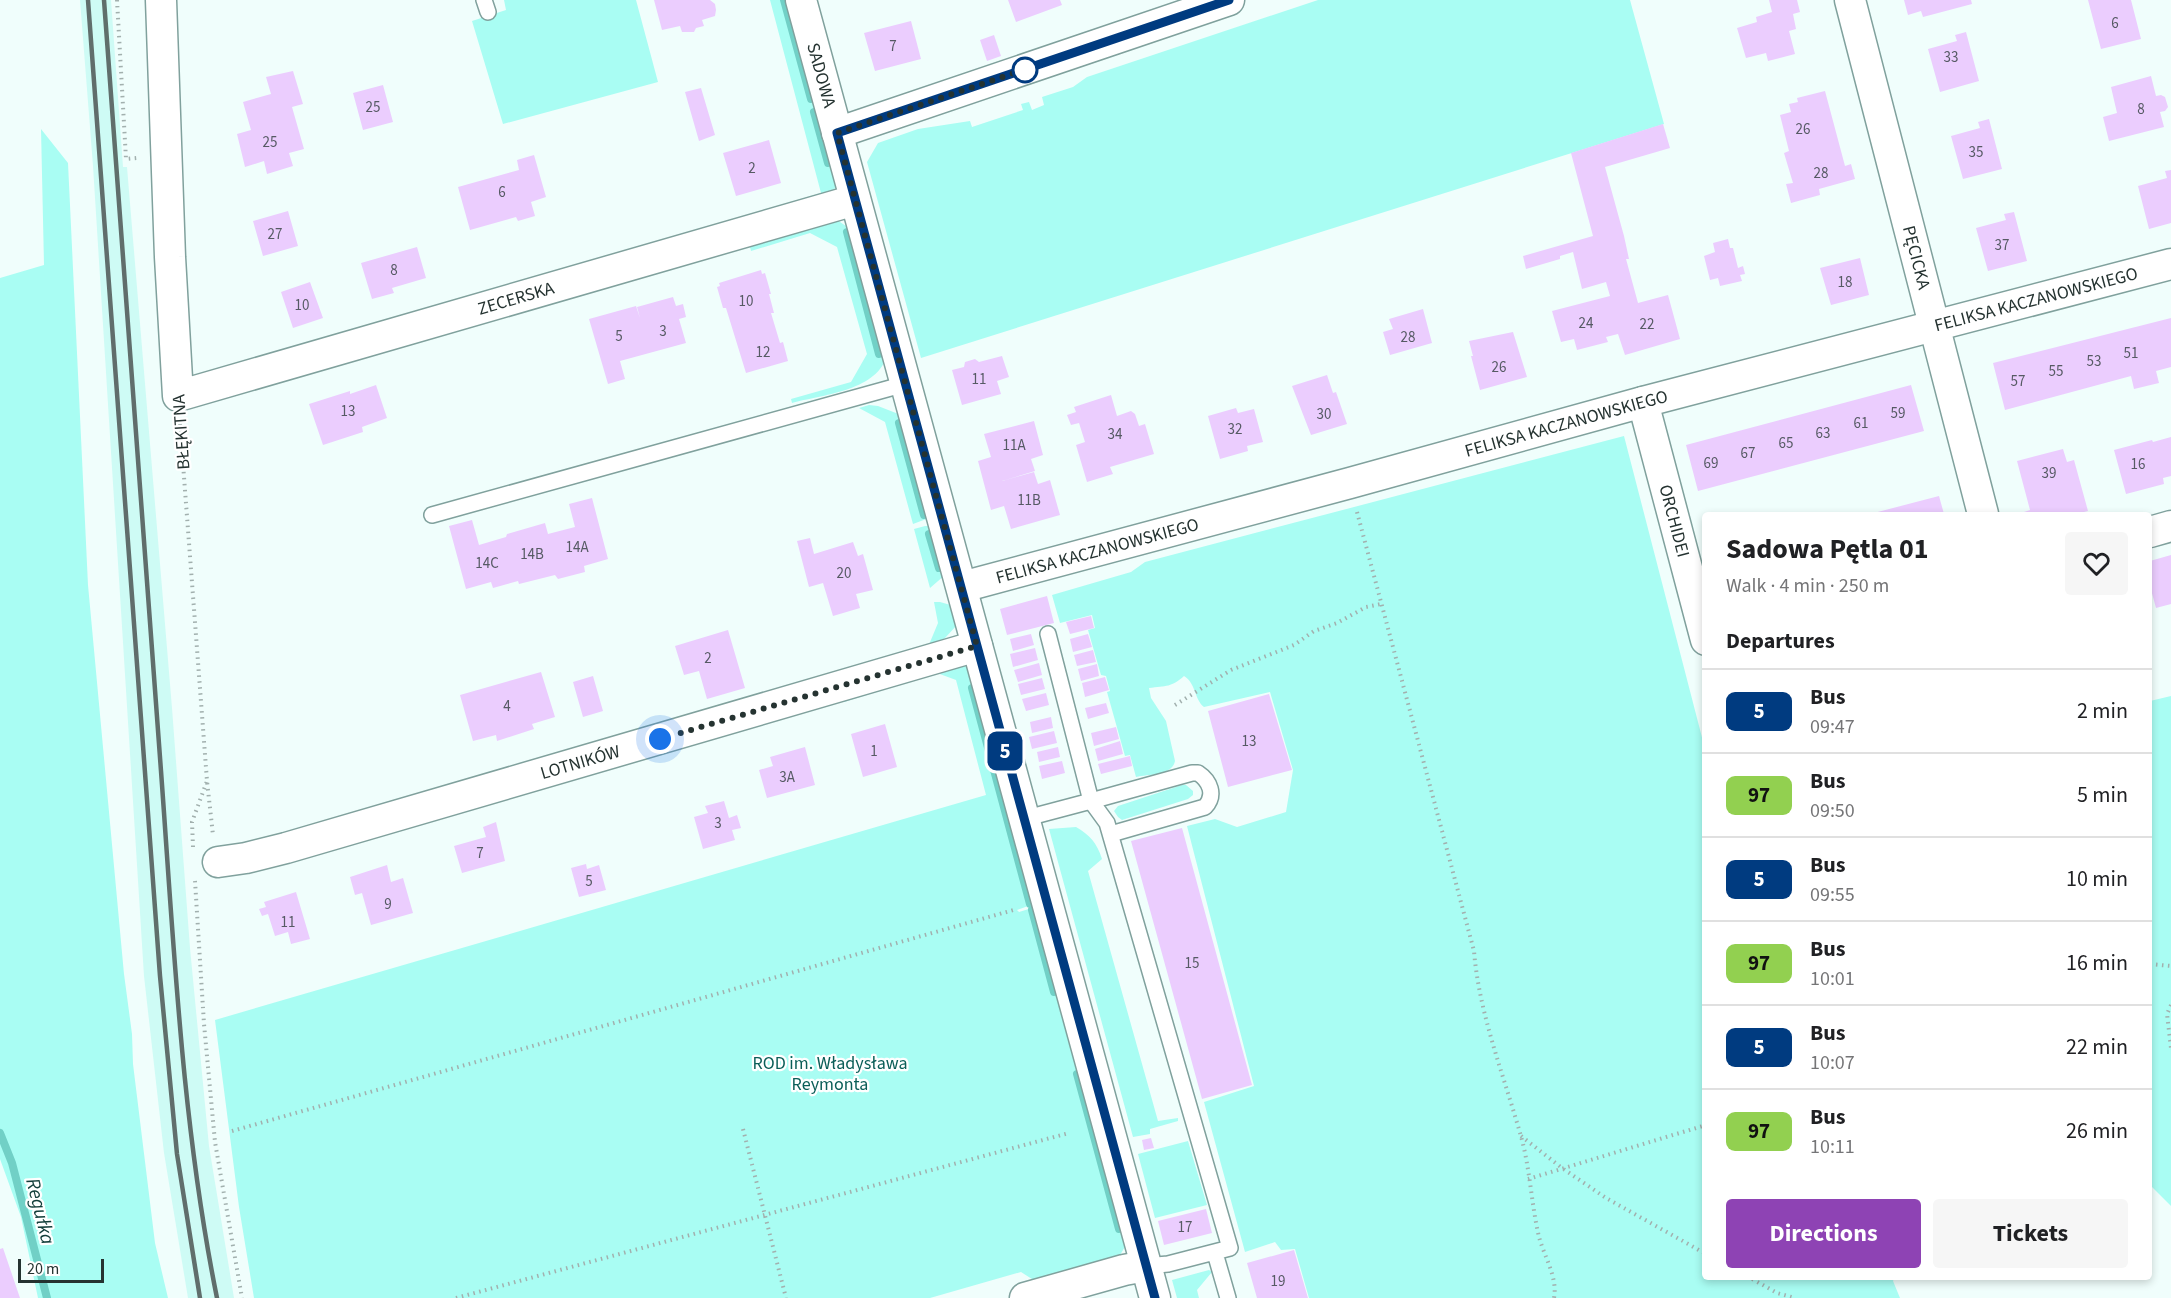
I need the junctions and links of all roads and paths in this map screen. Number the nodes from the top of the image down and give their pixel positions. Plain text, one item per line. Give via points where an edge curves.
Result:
1 (117, 0) edge
2 (161, 0) edge
3 (801, 0) edge
4 (1229, 0) edge
5 (1850, 0) edge
6 (837, 133) junction
7 (136, 158) dead end
8 (855, 200) junction
9 (2171, 264) edge
10 (1936, 326) junction
11 (905, 384) junction
12 (178, 396) junction
13 (1642, 402) junction
14 (1350, 483) junction
15 (1982, 512) edge
16 (432, 515) dead end
17 (2171, 526) edge
18 (2152, 531) edge
19 (962, 587) junction
20 (1381, 604) junction
21 (1702, 625) edge
22 (1048, 634) dead end
23 (977, 646) junction
24 (1175, 705) dead end
25 (207, 781) junction
26 (1091, 801) junction
27 (1023, 819) junction
28 (1111, 834) junction
29 (202, 864) junction
30 (1017, 909) dead end
31 (2152, 964) edge
32 (2171, 966) edge
33 (2171, 1005) edge
34 (2171, 1048) edge
35 (1702, 1126) edge
36 (743, 1129) dead end
37 (232, 1131) dead end
38 (1069, 1132) dead end
39 (1521, 1135) junction
40 (1562, 1168) junction
41 (1528, 1179) junction
42 (765, 1213) junction
43 (1702, 1252) edge
44 (1215, 1253) junction
45 (1146, 1266) junction
46 (1754, 1280) edge
47 (242, 1298) edge
48 (456, 1298) edge
49 (786, 1298) edge
50 (1025, 1298) edge
51 (1155, 1298) edge
52 (1228, 1298) edge
53 (1554, 1298) edge
54 (1795, 1298) edge

1 - 7 path via 126,159
2 - 12 street, BŁĘKITNA
3 - 6 street, SADOWA
4 - 6 street
5 - 10 street, PĘCICKA
6 - 8 street, SADOWA
8 - 11 street, SADOWA
8 - 12 street, ZECERSKA
9 - 10 street, FELIKSA KACZANOWSKIEGO
10 - 13 street, FELIKSA KACZANOWSKIEGO
10 - 15 street, PĘCICKA
11 - 16 lane
11 - 19 street, SADOWA
12 - 25 path, BŁĘKITNA
13 - 14 street, FELIKSA KACZANOWSKIEGO
13 - 21 street, ORCHIDEI
14 - 19 street, FELIKSA KACZANOWSKIEGO
14 - 20 path
17 - 18 street
19 - 23 street, SADOWA
20 - 24 path via 1366,607 1314,631 1294,645 1231,670
20 - 39 path via 1474,951 1476,978
22 - 26 lane
23 - 27 street, SADOWA
23 - 29 street, LOTNIKÓW via 297,845
25 - 29 path, BŁĘKITNA via 211,826
25 - 29 path via 192,822
26 - 27 lane
26 - 28 lane
26 - 28 lane via 1192,772 1210,785 1211,798 1205,807
27 - 45 street, SADOWA
28 - 44 lane via 1230,1248
29 - 47 path via 204,1024 215,1142
30 - 37 path
31 - 32 path
33 - 34 path via 2167,1014
35 - 40 path
36 - 42 path
38 - 42 path
39 - 40 path
39 - 41 path
40 - 41 path
40 - 43 path via 1606,1198
41 - 53 path via 1539,1236 1556,1289
42 - 48 path
42 - 49 path
44 - 45 lane
44 - 52 lane
45 - 50 street
45 - 51 street, SADOWA
46 - 54 path

